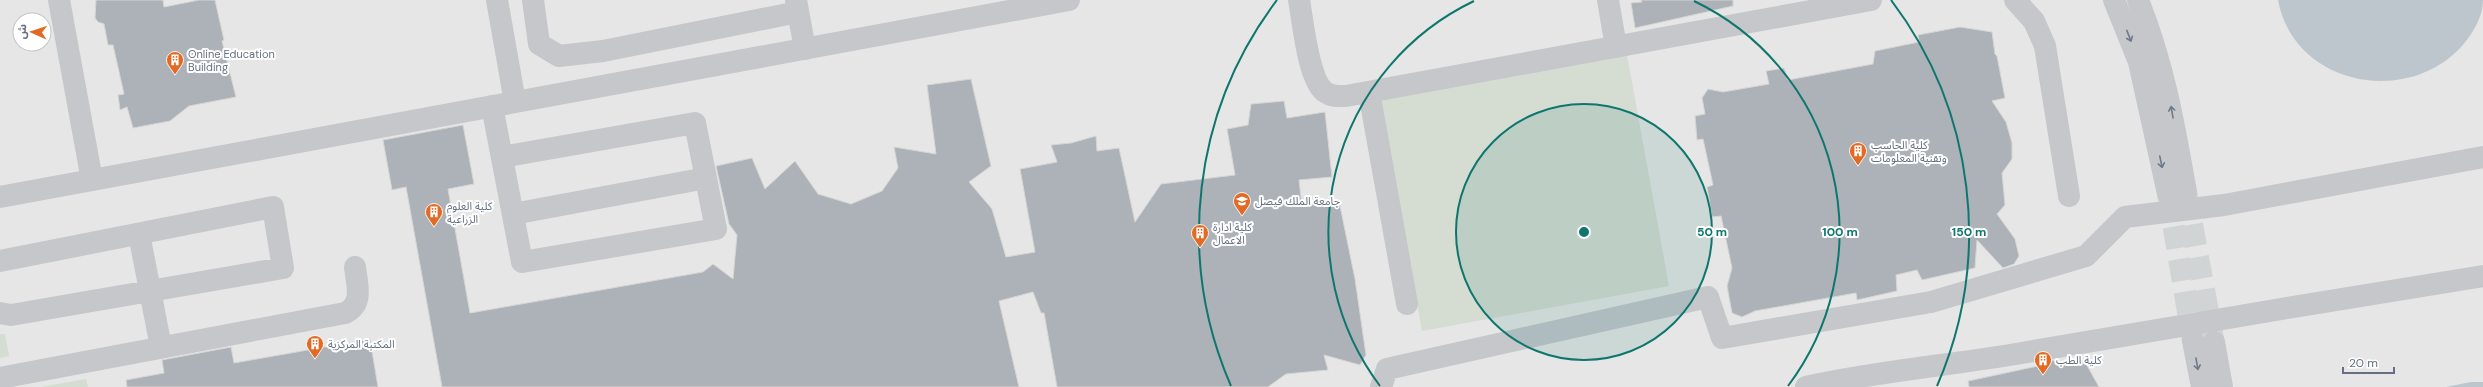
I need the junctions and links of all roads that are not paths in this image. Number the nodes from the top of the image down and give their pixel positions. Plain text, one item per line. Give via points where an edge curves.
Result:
1 (59, 0) edge
2 (497, 0) edge
3 (532, 0) edge
4 (1069, 0) edge
5 (1299, 0) edge
6 (1608, 0) edge
7 (1871, 0) edge
8 (2015, 0) edge
9 (2114, 0) edge
10 (2138, 0) edge
11 (797, 6) edge
12 (1616, 47) junction
13 (805, 49) junction
14 (1369, 92) junction
15 (515, 102) junction
16 (492, 106) junction
17 (502, 157) junction
18 (2483, 157) edge
19 (706, 178) junction
20 (92, 180) junction
21 (2069, 196) dead end
22 (0, 197) edge
23 (513, 214) junction
24 (139, 234) junction
25 (0, 261) edge
26 (355, 267) dead end
27 (2483, 276) edge
28 (151, 292) junction
29 (1407, 304) dead end
30 (0, 313) edge
31 (161, 347) junction
32 (0, 378) edge
33 (1381, 387) edge
34 (1806, 387) edge
35 (2202, 387) edge
36 (2222, 387) edge

1 - 20 street
2 - 15 street
3 - 11 street via 539,44 558,56 603,51
4 - 13 street
5 - 14 street via 1314,76 1324,92 1332,96
6 - 12 street
7 - 12 street
8 - 21 street via 2034,21 2045,46
9 -> 10 street via 2139,62 2177,193 2167,86 2158,53
11 - 13 street
12 - 14 street
13 - 15 street
14 - 29 street
15 - 16 street
16 - 17 street
16 - 20 street
17 - 19 street via 695,123
17 - 23 street
18 - 33 street via 2224,205 2125,217 2086,256 1931,302 1722,338 1708,297 1387,369
19 - 23 street
19 - 23 street via 716,229 522,262
20 - 22 street
24 - 25 street
24 - 28 street
24 - 28 street via 273,208 283,268
26 - 31 street via 358,300 353,309 344,313
27 - 34 street
28 - 30 street via 11,315
28 - 31 street
31 - 32 street
36 -> 35 street via 2204,342

